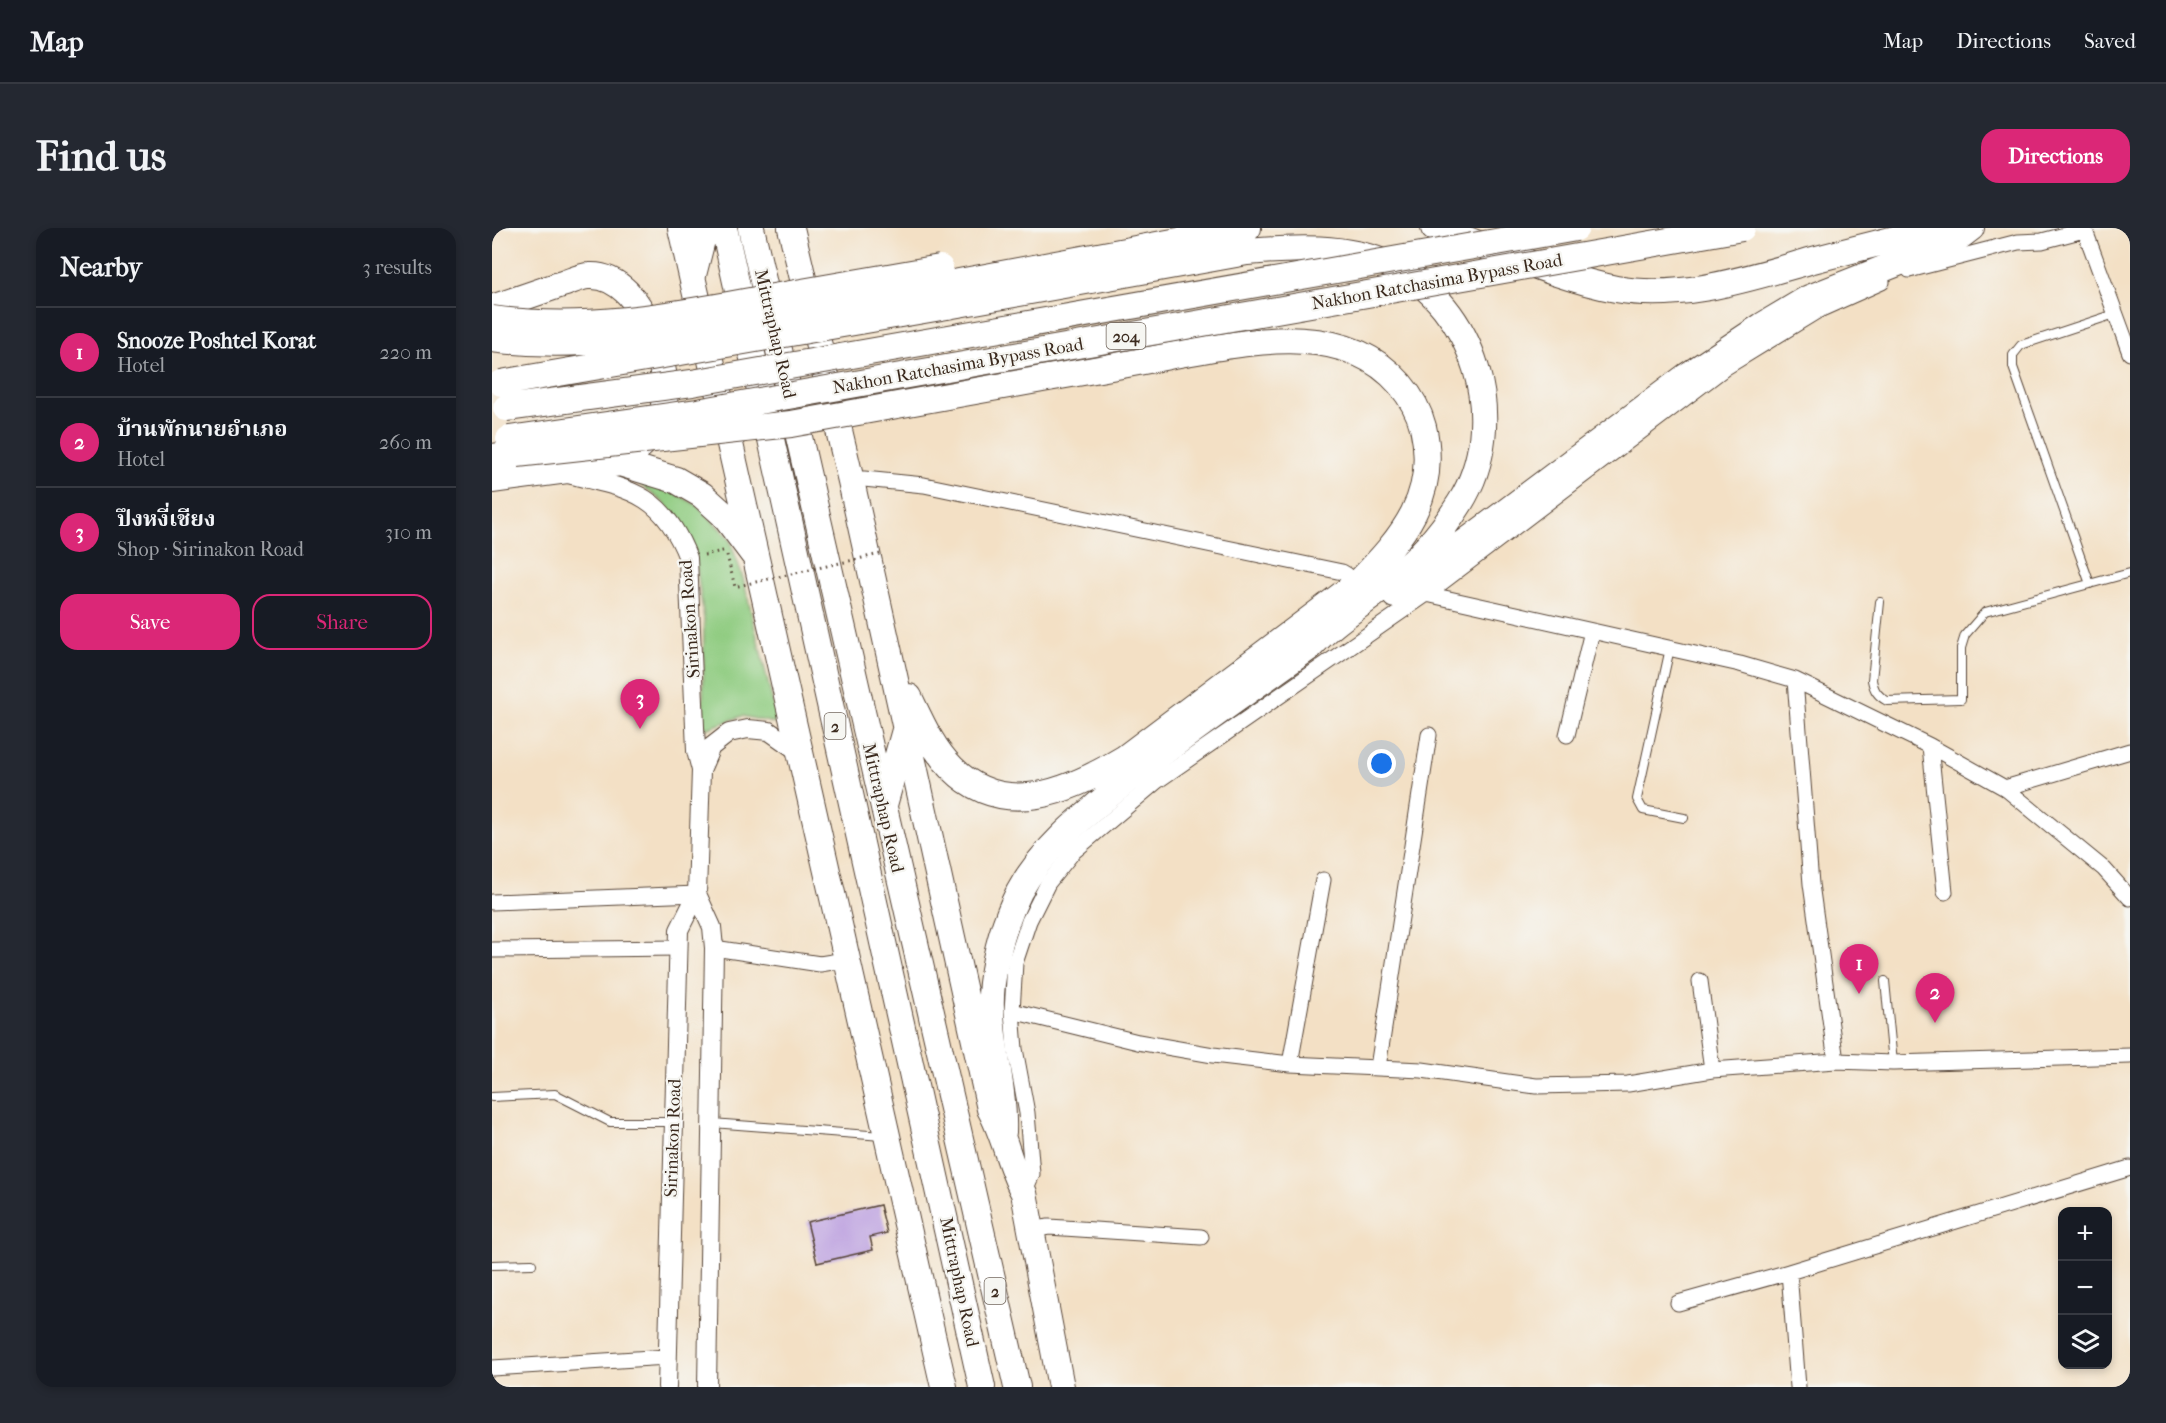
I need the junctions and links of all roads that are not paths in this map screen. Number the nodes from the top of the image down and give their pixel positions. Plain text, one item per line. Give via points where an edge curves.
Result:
1 (681, 228) edge
2 (705, 228) edge
3 (724, 228) edge
4 (752, 228) edge
5 (791, 228) edge
6 (1158, 228) edge
7 (1248, 228) edge
8 (1434, 228) edge
9 (1576, 228) edge
10 (1742, 228) edge
11 (1941, 228) edge
12 (1971, 228) edge
13 (2084, 229) edge
14 (2020, 235) edge
15 (692, 279) junction
16 (943, 286) junction
17 (496, 308) edge
18 (2115, 314) junction
19 (492, 339) edge
20 (2130, 353) edge
21 (496, 383) edge
22 (499, 409) edge
23 (501, 448) edge
24 (620, 463) junction
25 (562, 472) junction
26 (492, 480) edge
27 (851, 482) junction
28 (757, 559) junction
29 (1346, 573) dead end
30 (2130, 573) edge
31 (2090, 584) junction
32 (1424, 592) junction
33 (1880, 602) dead end
34 (1592, 631) junction
35 (1310, 647) junction
36 (1670, 648) junction
37 (894, 674) junction
38 (1795, 680) junction
39 (906, 727) junction
40 (1429, 735) dead end
41 (1567, 735) dead end
42 (1930, 746) junction
43 (2130, 751) edge
44 (799, 752) junction
45 (701, 770) junction
46 (2005, 788) junction
47 (883, 808) junction
48 (1684, 818) dead end
49 (1323, 880) dead end
50 (1945, 892) dead end
51 (697, 894) junction
52 (2130, 898) edge
53 (492, 902) edge
54 (678, 948) junction
55 (714, 948) junction
56 (492, 950) edge
57 (845, 960) junction
58 (1700, 981) dead end
59 (1886, 981) dead end
60 (1012, 1011) junction
61 (2130, 1056) edge
62 (1836, 1061) junction
63 (1893, 1063) junction
64 (1290, 1064) junction
65 (1378, 1067) junction
66 (1712, 1070) junction
67 (492, 1097) edge
68 (673, 1122) junction
69 (711, 1123) junction
70 (1003, 1132) junction
71 (887, 1136) junction
72 (2130, 1168) edge
73 (1024, 1193) junction
74 (1031, 1230) junction
75 (1201, 1237) dead end
76 (532, 1264) dead end
77 (492, 1265) edge
78 (1789, 1272) junction
79 (1678, 1303) dead end
80 (667, 1357) junction
81 (492, 1368) edge
82 (667, 1387) edge
83 (707, 1387) edge
84 (944, 1387) edge
85 (982, 1387) edge
86 (1017, 1387) edge
87 (1061, 1387) edge
88 (1798, 1387) edge

1 - 15 highway
2 - 15 highway
3 - 85 highway, Mittraphap Road / 2
4 - 47 highway, Mittraphap Road / 2
5 - 27 highway
6 - 16 highway
7 - 16 highway
8 - 11 highway via 1577,279 1617,289 1656,292 1736,281
9 - 22 highway, Nakhon Ratchasima Bypass Road / 204, bridge via 692,384
10 - 23 highway, Nakhon Ratchasima Bypass Road / 204, bridge
12 - 35 highway via 1954,241 1809,298 1719,355 1328,645
13 - 14 street via 2042,241
13 - 18 street
14 - 32 street via 1909,270 1817,311 1769,338
15 - 28 highway
16 - 17 highway, bridge via 585,325 533,325
16 - 19 highway, bridge via 664,335 584,344
16 - 21 highway, bridge
16 - 35 highway via 1293,248 1338,251 1388,264 1415,278 1440,300 1462,331 1482,396 1483,425 1476,467 1461,501 1439,533 1393,580
17 - 24 highway via 589,276 616,282 630,294 646,316 658,354 663,407 657,428
18 - 20 street
18 - 31 lane via 2021,345 2013,355 2013,367
23 - 37 highway, bridge via 791,424 1269,341 1310,341 1343,347 1370,358 1410,395 1428,448 1425,483 1412,520 1388,553 1359,582 1125,758 1091,779 1032,797 1002,794 968,780 952,769 931,741
24 - 25 highway
24 - 28 highway via 676,480 702,495 723,514 733,544
25 - 26 highway
25 - 45 street, Sirinakon Road via 626,488 660,508 679,533 688,558 696,751
27 - 29 street via 864,479 924,485
27 - 37 highway
28 - 44 highway
30 - 31 lane
31 - 33 lane via 1985,612 1978,618 1961,648 1961,699 1887,701 1880,697 1872,680
32 - 34 street
32 - 60 street via 1157,781 1073,852 1048,883 1029,921 1015,963
34 - 36 street
34 - 41 street
35 - 70 highway via 1097,805 1046,854 1020,891 1000,937 992,985
36 - 38 street
36 - 48 lane via 1637,799 1643,810
37 - 39 highway
38 - 42 street
38 - 62 street via 1811,884
39 - 47 highway
39 - 70 highway via 990,1109
40 - 65 street
42 - 46 street
42 - 50 street
43 - 46 street
44 - 45 street, Sirinakon Road via 769,731 748,729 729,733 711,747
44 - 57 highway
45 - 51 street, Sirinakon Road
46 - 52 street via 2104,869
47 - 86 highway, Mittraphap Road / 2
49 - 64 street
51 - 53 street
51 - 54 street, Sirinakon Road via 679,930
51 - 55 street, Sirinakon Road via 712,927
54 - 56 street
54 - 68 street, Sirinakon Road
55 - 57 street via 820,964
55 - 69 street, Sirinakon Road
57 - 71 highway
58 - 66 street
59 - 63 lane
60 - 64 street via 1138,1042
60 - 73 street via 1032,1174
61 - 63 street
62 - 63 street
62 - 66 street
64 - 65 street
65 - 66 street via 1536,1086 1628,1084
67 - 68 lane via 555,1094 610,1122
68 - 80 street, Sirinakon Road
69 - 71 lane
69 - 83 street, Sirinakon Road
70 - 73 highway via 1014,1176
71 - 84 highway
72 - 78 street
73 - 74 highway
74 - 75 street via 1049,1227
74 - 87 highway
76 - 77 lane
78 - 79 street
78 - 88 street
80 - 81 street
80 - 82 street, Sirinakon Road

